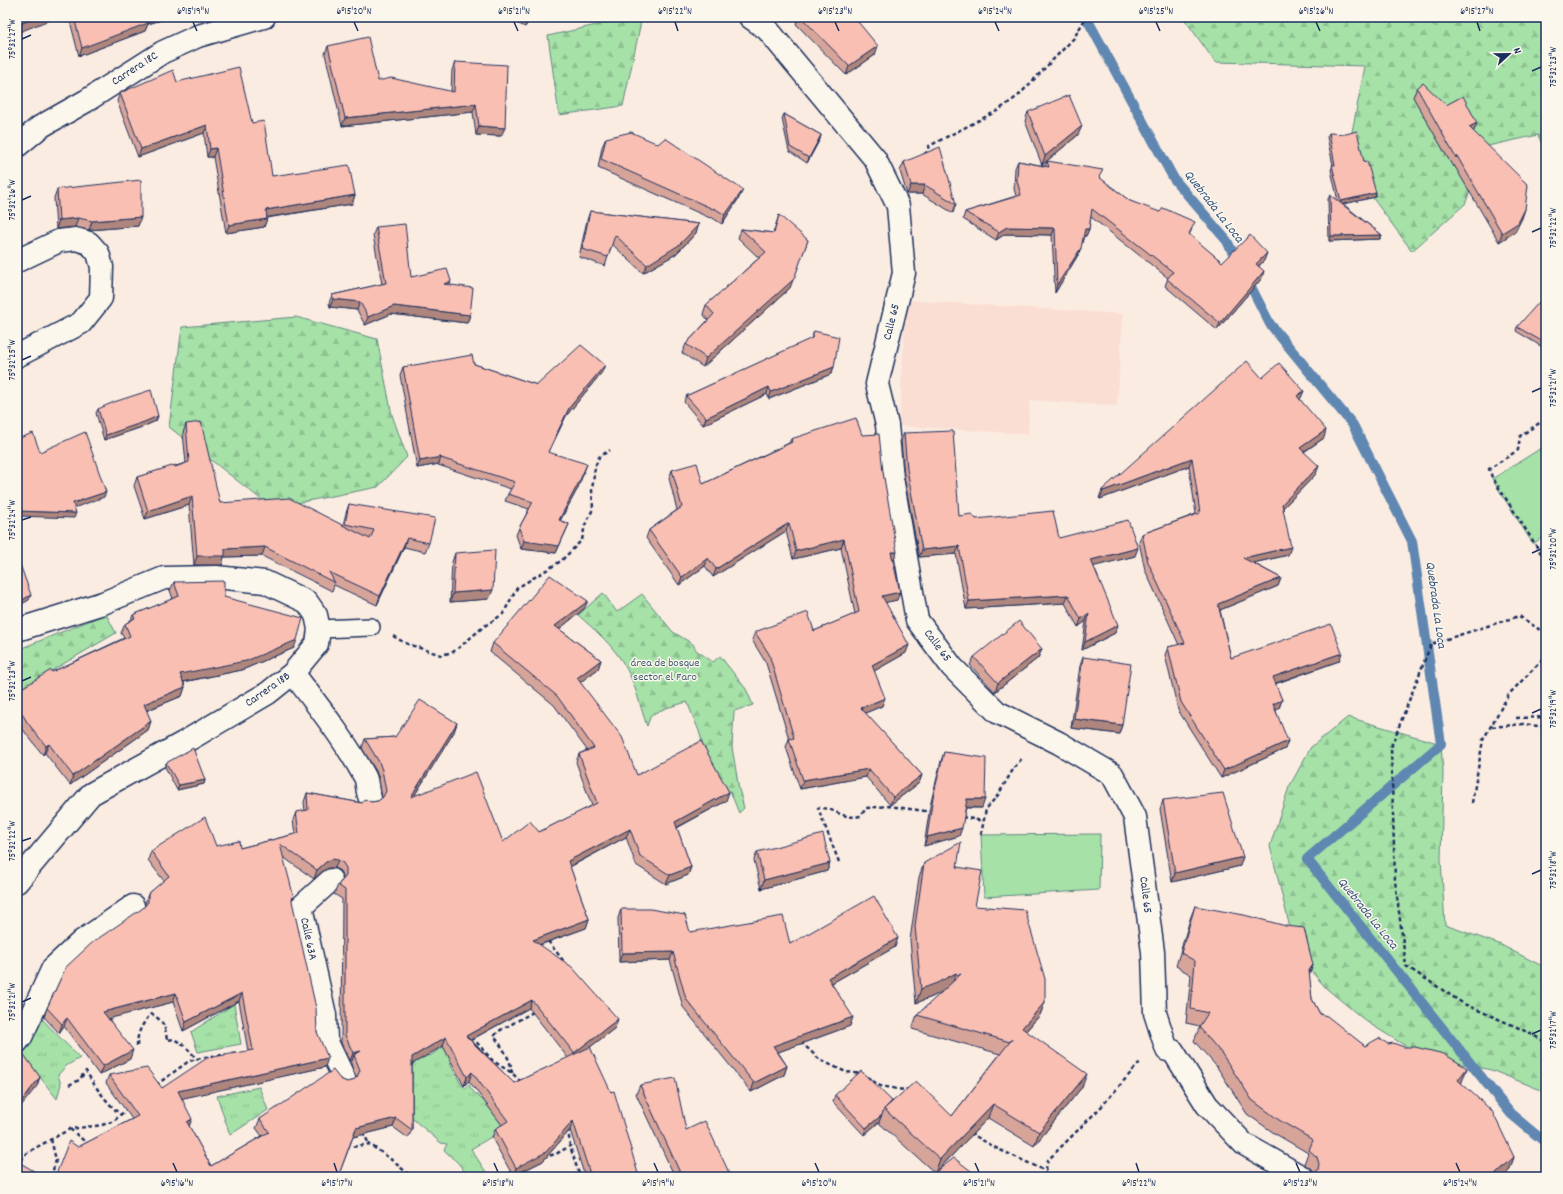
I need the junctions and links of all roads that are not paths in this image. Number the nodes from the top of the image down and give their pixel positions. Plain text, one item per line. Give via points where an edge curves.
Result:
1 (264, 17) edge
2 (750, 17) edge
3 (17, 146) edge
4 (17, 261) edge
5 (17, 356) edge
6 (372, 627) road end
7 (319, 629) junction
8 (17, 630) edge
9 (293, 673) junction
10 (370, 798) dead end
11 (331, 880) dead end
12 (17, 882) edge
13 (133, 906) dead end
14 (17, 1042) edge
15 (344, 1078) dead end
16 (1302, 1177) edge

1 - 3 street, Carrera 18C via 198,36 163,52 40,127
2 - 16 street, Calle 65 via 767,29 875,159 898,206 904,273 877,384 887,425 892,478 918,620 952,667 997,712 1112,774 1135,817 1153,952 1155,1013 1167,1050 1173,1051 1207,1105 1244,1144
4 - 5 street via 59,241 76,239 89,243 98,253 102,267 100,298 81,323
6 - 7 lane
7 - 8 street via 316,615 307,602 264,582 216,577 164,578 103,603
7 - 9 street, Carrera 18B via 317,644
9 - 10 street via 340,735 367,779 366,791
9 - 12 street, Carrera 18B via 268,693 91,794
11 - 15 street, Calle 63A via 301,907 325,1015 326,1040
13 - 14 street via 82,941 53,968

